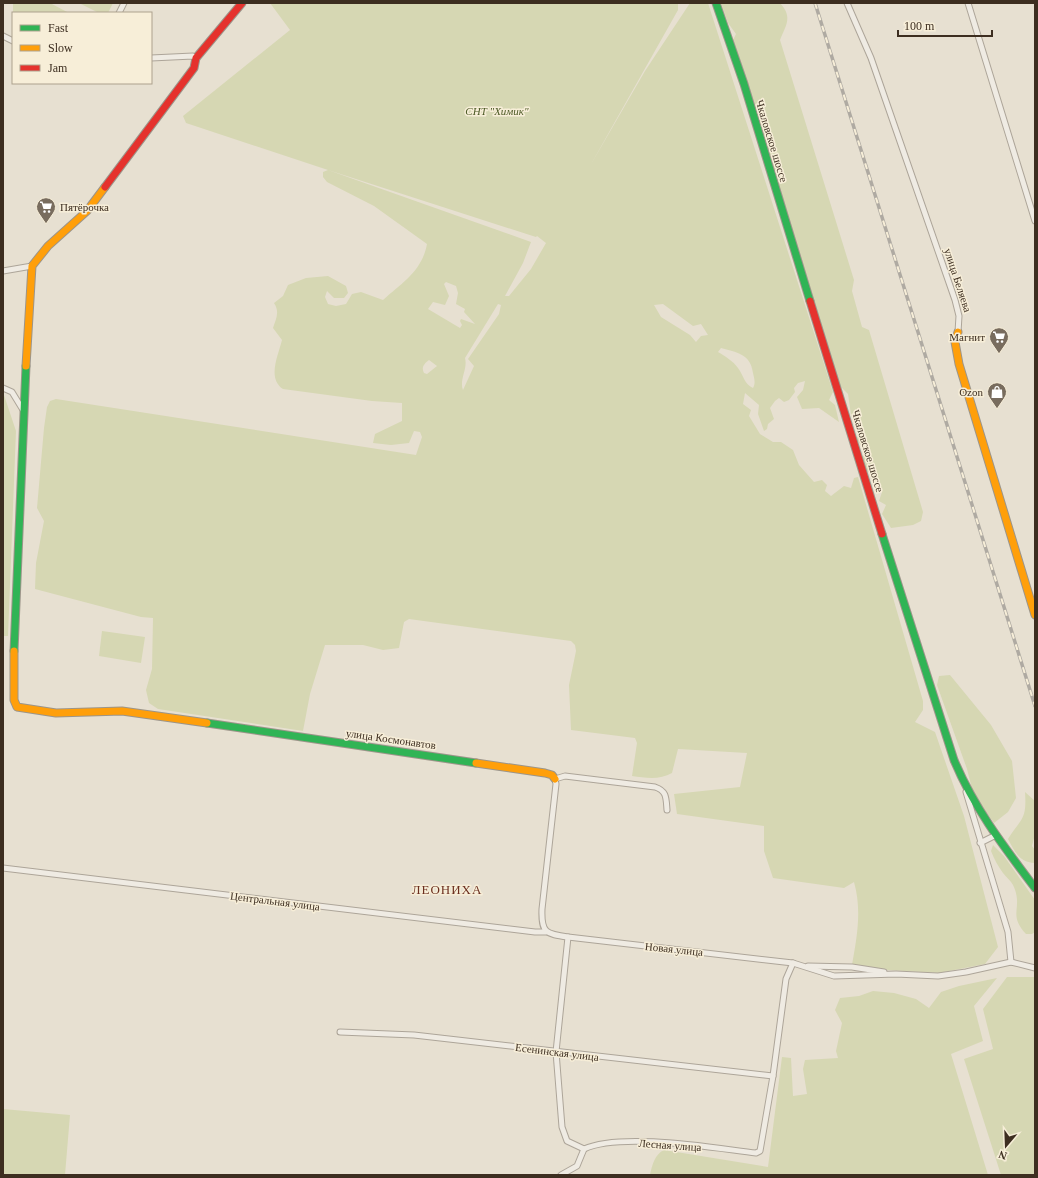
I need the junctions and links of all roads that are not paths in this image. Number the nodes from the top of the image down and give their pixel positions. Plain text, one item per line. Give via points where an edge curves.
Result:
1 (124, 3) edge
2 (242, 3) edge
3 (716, 3) edge
4 (847, 3) edge
5 (968, 3) edge
6 (120, 12) edge
7 (3, 36) edge
8 (12, 40) edge
9 (152, 58) edge
10 (196, 58) junction
11 (1035, 221) edge
12 (32, 266) junction
13 (3, 271) edge
14 (958, 332) joint
15 (3, 388) edge
16 (23, 411) junction
17 (1035, 614) edge
18 (555, 778) junction
19 (964, 785) junction
20 (667, 810) dead end
21 (994, 836) junction
22 (980, 843) junction
23 (3, 868) edge
24 (1035, 888) edge
25 (546, 932) junction
26 (568, 937) junction
27 (1011, 962) junction
28 (793, 963) junction
29 (801, 966) junction
30 (1035, 968) edge
31 (896, 974) junction
32 (340, 1032) dead end
33 (556, 1052) junction
34 (774, 1076) junction
35 (584, 1149) junction
36 (561, 1175) edge

1 - 6 street
2 - 10 street
3 - 19 street, Чкаловское шоссе via 744,84 942,724
4 - 14 street, улица Беляева via 870,58 955,300 959,316
5 - 11 street
7 - 8 street
9 - 10 street
10 - 12 street via 194,68 178,91 92,204 48,246
12 - 13 street
12 - 16 street, улица Космонавтов
14 - 17 street, улица Беляева via 955,342 959,364
15 - 16 street via 12,392
16 - 18 street, улица Космонавтов via 13,679 17,707 32,712 56,714 122,710 545,772
18 - 20 street, улица Космонавтов via 566,776 662,789 666,794
18 - 25 street via 542,909 542,922
19 - 21 street, Чкаловское шоссе
19 - 22 street
21 - 22 street
21 - 24 street, Чкаловское шоссе
22 - 27 street via 1008,932
23 - 25 street, Центральная улица
25 - 26 street, Новая улица
26 - 28 street, Новая улица
26 - 33 street
27 - 30 street
27 - 31 street via 938,976
28 - 29 street, Новая улица
28 - 34 street via 786,979
29 - 31 street via 852,967
29 - 31 street, Новая улица via 834,976
32 - 33 street, Есенинская улица via 414,1036
33 - 34 street, Есенинская улица
33 - 35 street via 562,1127 567,1140
34 - 35 street, Лесная улица via 762,1148 756,1153 643,1142 600,1143
35 - 36 street via 577,1166

